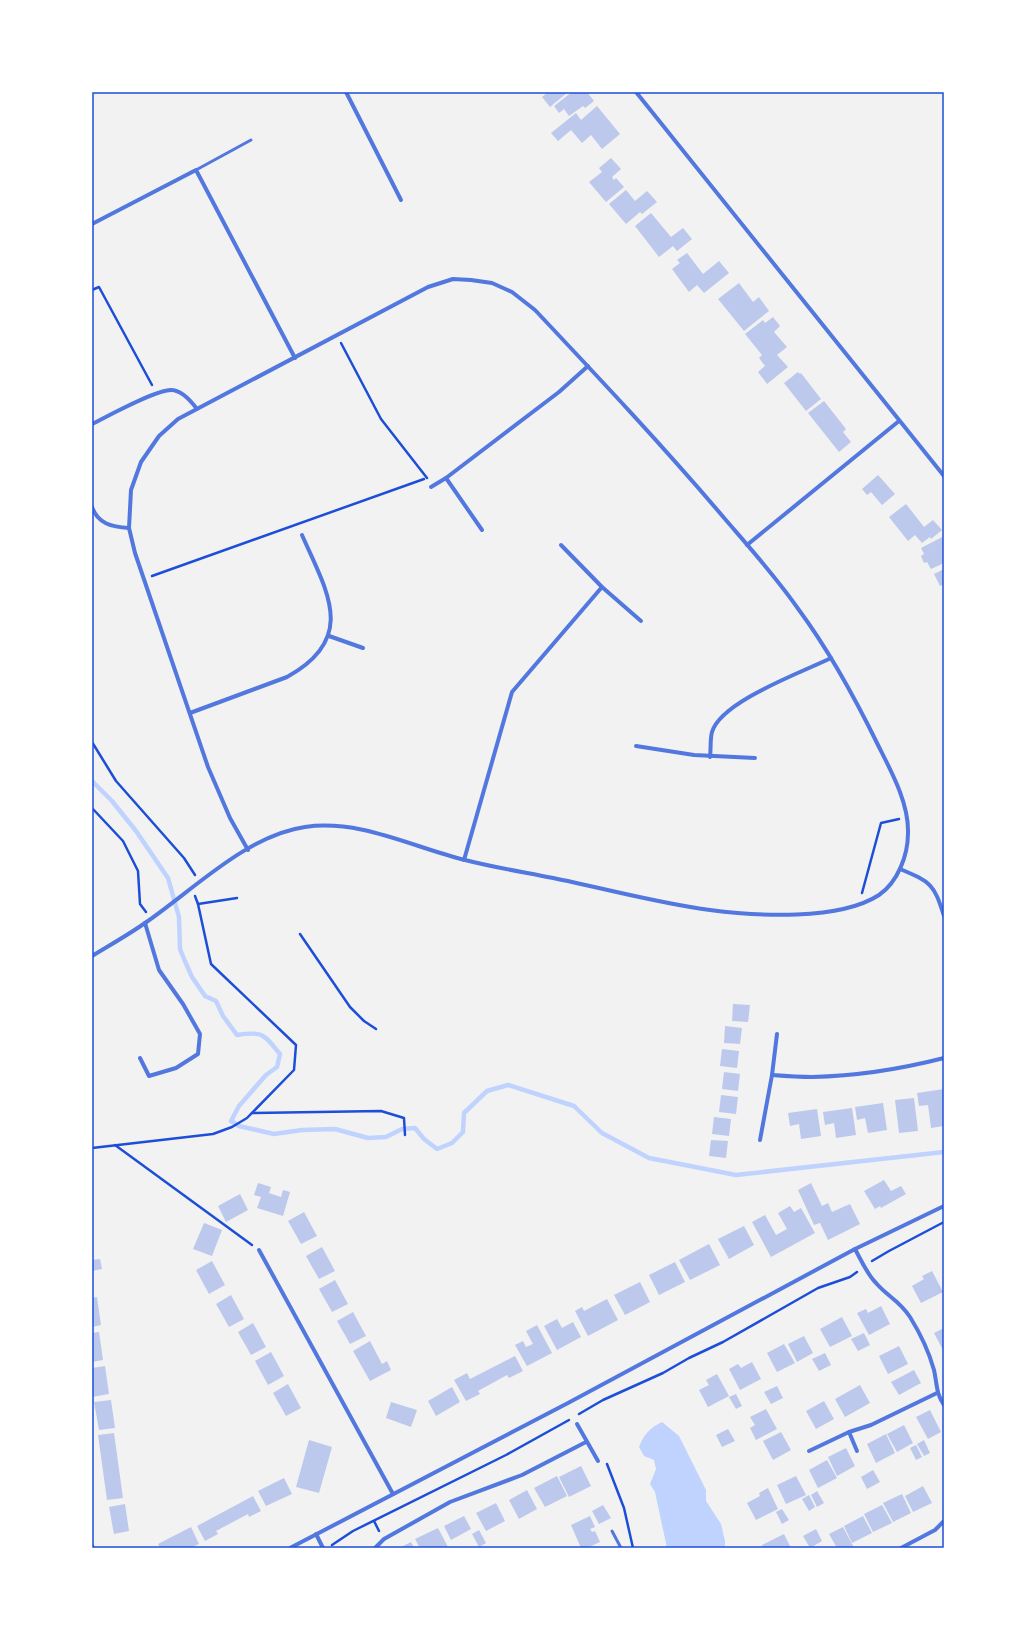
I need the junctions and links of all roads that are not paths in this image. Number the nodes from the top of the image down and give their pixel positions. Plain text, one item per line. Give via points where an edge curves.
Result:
1 (346, 92) edge
2 (636, 92) edge
3 (251, 140) dead end
4 (196, 170) junction
5 (401, 200) dead end
6 (92, 224) edge
7 (295, 358) junction
8 (588, 366) junction
9 (197, 409) junction
10 (899, 421) junction
11 (92, 424) edge
12 (944, 476) edge
13 (446, 478) junction
14 (431, 487) road end
15 (92, 507) edge
16 (129, 528) junction
17 (482, 530) dead end
18 (302, 535) dead end
19 (561, 545) dead end
20 (747, 545) junction
21 (602, 587) junction
22 (641, 621) dead end
23 (329, 636) junction
24 (363, 648) dead end
25 (831, 658) junction
26 (190, 713) junction
27 (636, 746) dead end
28 (710, 757) junction
29 (755, 758) dead end
30 (248, 850) junction
31 (464, 860) junction
32 (900, 869) junction
33 (944, 916) edge
34 (145, 923) junction
35 (92, 956) edge
36 (777, 1034) dead end
37 (140, 1058) dead end
38 (944, 1058) edge
39 (772, 1075) junction
40 (760, 1140) dead end
41 (944, 1206) edge
42 (855, 1249) junction
43 (259, 1250) road end
44 (937, 1393) junction
45 (944, 1405) edge
46 (577, 1424) dead end
47 (850, 1432) junction
48 (586, 1442) junction
49 (809, 1451) dead end
50 (857, 1451) dead end
51 (598, 1460) road end
52 (394, 1494) junction
53 (944, 1521) edge
54 (612, 1531) dead end
55 (316, 1534) junction
56 (290, 1548) edge
57 (323, 1548) edge
58 (375, 1548) edge
59 (621, 1548) edge
60 (902, 1548) edge

1 - 5 street
2 - 10 street
3 - 4 lane
4 - 6 street
4 - 7 street
7 - 8 street via 428,287 453,279 492,283 512,292 535,310
7 - 9 street
8 - 13 street via 559,392
8 - 20 street via 669,453
9 - 11 street via 180,392 171,390 156,393
9 - 16 street via 178,419 159,436 141,462 131,490
10 - 12 street
10 - 20 street
13 - 14 street
13 - 17 street
15 - 16 street via 94,514 102,523 114,528
16 - 26 street via 135,553
18 - 23 street via 327,593 330,608
19 - 21 street
20 - 25 street via 798,608
21 - 22 street
21 - 31 street via 512,692
23 - 24 street
23 - 26 street via 319,652 301,669 287,677
25 - 28 street via 749,696 731,708 712,731
25 - 32 street via 856,701 902,800 909,834
26 - 30 street via 208,767 230,818
27 - 28 street
28 - 29 street
30 - 31 street via 273,836 299,828 341,825 366,830
30 - 34 street via 217,869
31 - 32 street via 662,902 754,914 791,914 844,909 881,894
32 - 33 street via 930,884 936,891
34 - 35 street
34 - 37 street via 159,970 200,1034 198,1054 176,1068 149,1076
36 - 39 street
38 - 39 street via 870,1073 812,1077
39 - 40 street
41 - 42 street
42 - 44 street via 875,1283 901,1304 910,1318 931,1362
42 - 52 street
43 - 52 street
44 - 45 street
44 - 47 street via 871,1425
46 - 48 street
47 - 49 street
47 - 50 street
48 - 51 street
48 - 58 street via 522,1476 450,1502 384,1539
52 - 55 street
53 - 60 street via 935,1530
54 - 59 lane
55 - 56 street
55 - 57 street

